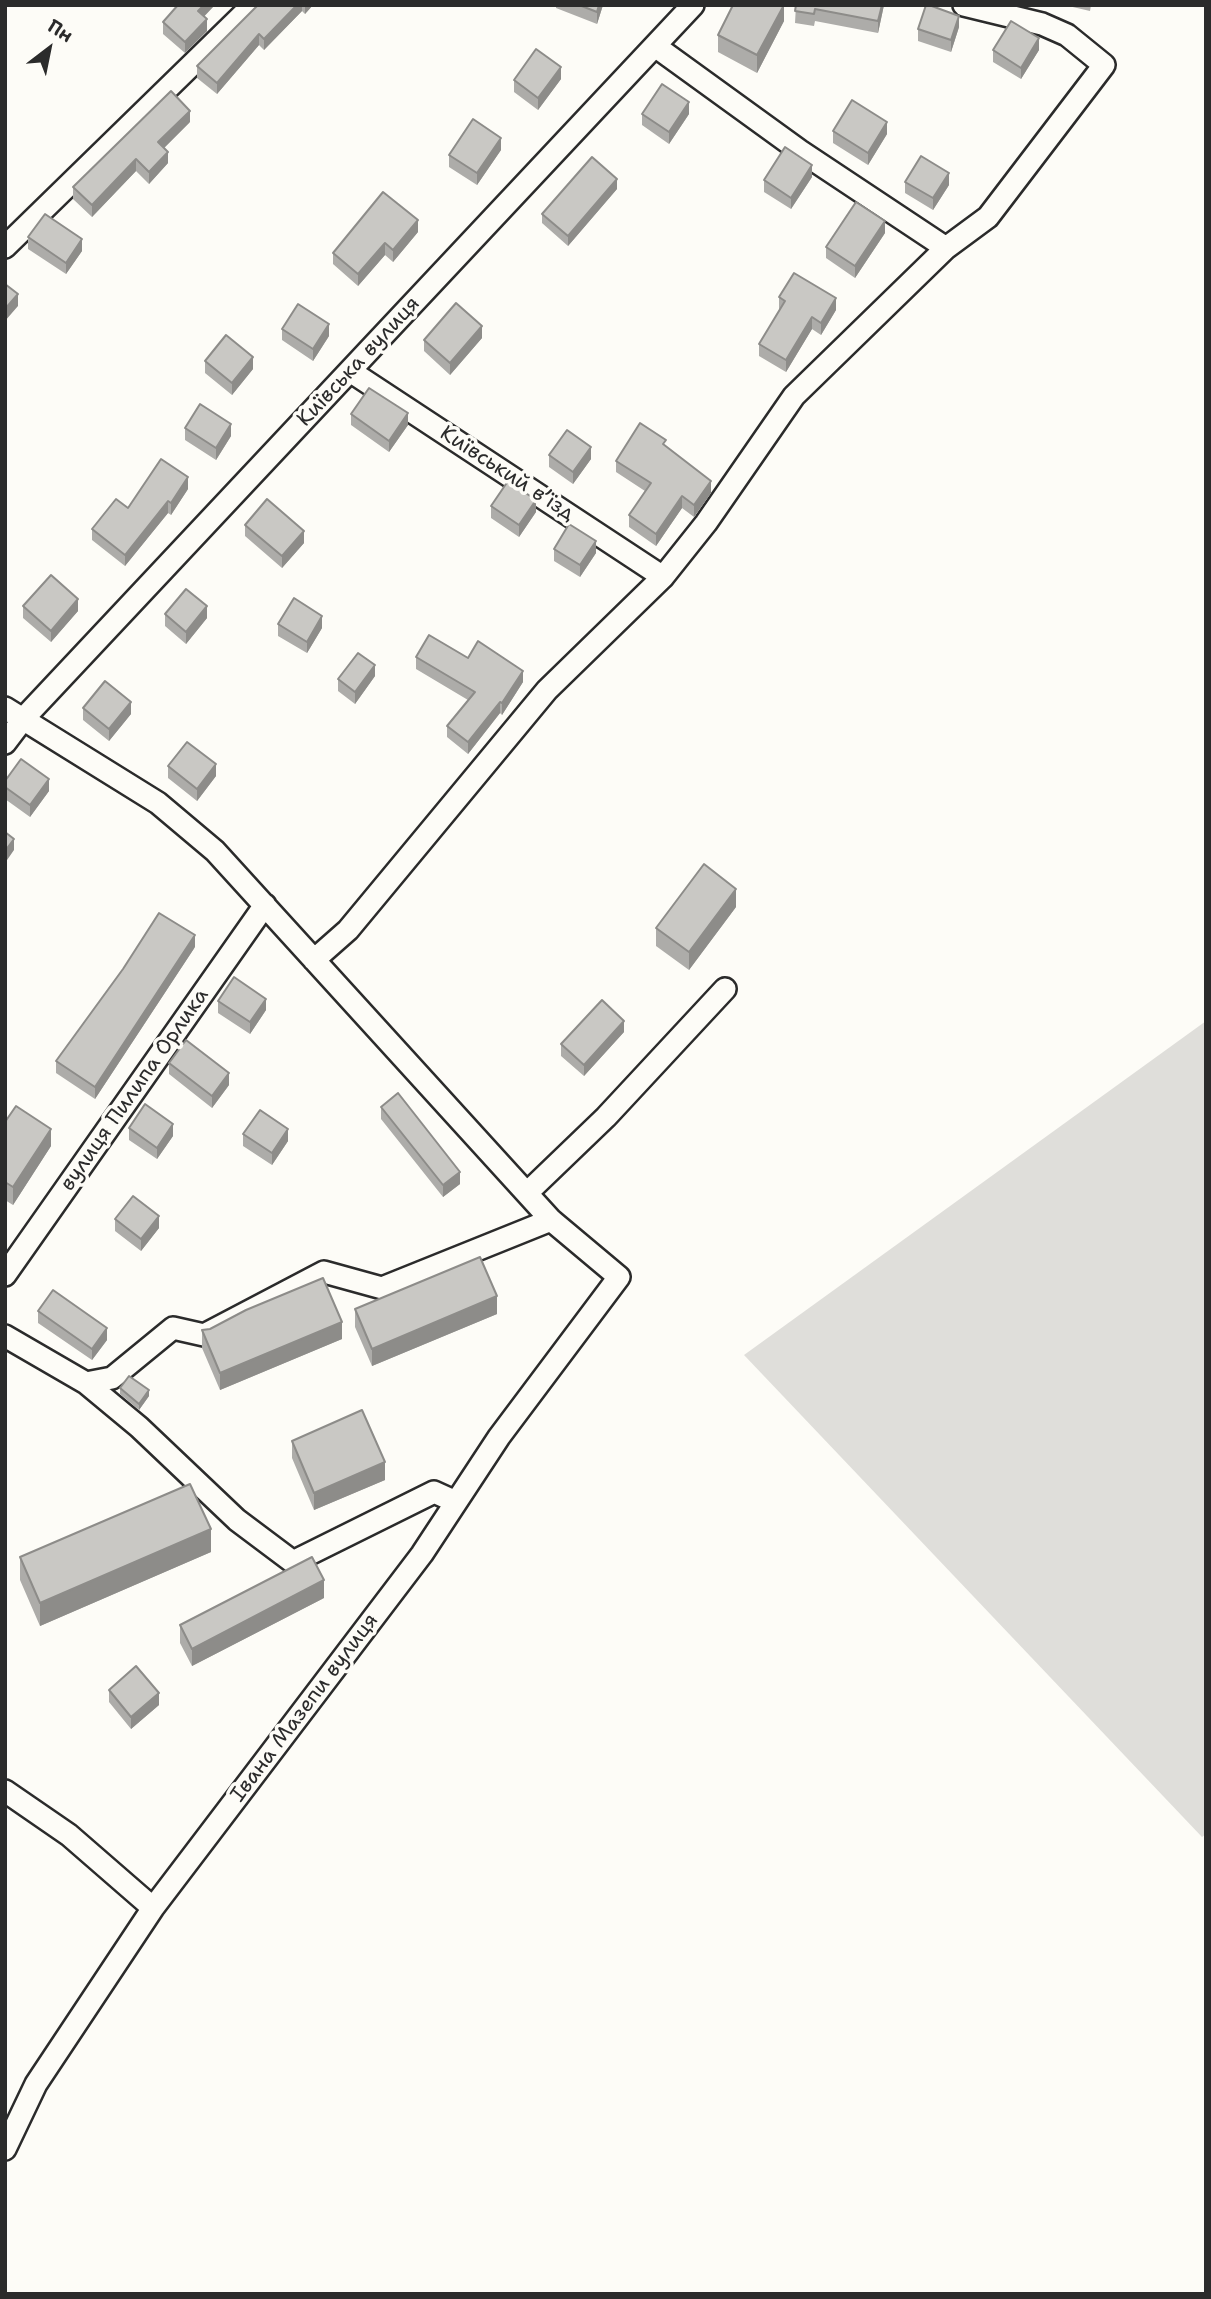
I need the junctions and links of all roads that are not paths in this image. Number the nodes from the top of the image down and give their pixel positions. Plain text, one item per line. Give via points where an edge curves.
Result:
1 (253, 5) edge
2 (694, 5) edge
3 (964, 5) edge
4 (655, 46) junction
5 (5, 247) edge
6 (946, 248) junction
7 (350, 371) junction
8 (663, 577) junction
9 (15, 713) edge
10 (5, 743) edge
11 (265, 905) junction
12 (314, 960) junction
13 (725, 989) dead end
14 (527, 1193) junction
15 (551, 1220) junction
16 (5, 1275) edge
17 (5, 1336) edge
18 (86, 1383) junction
19 (456, 1502) junction
20 (5, 1791) edge
21 (153, 1908) junction
22 (5, 2149) edge

1 - 5 street
2 - 4 street, Київська вулиця
3 - 6 street via 1042,24 1067,35 1104,65 988,217
4 - 6 street via 800,151
4 - 7 street, Київська вулиця
6 - 8 street via 794,396
7 - 8 street, Київський в’їзд
7 - 9 street, Київська вулиця
8 - 12 street via 547,690 348,929
9 - 10 street, Київська вулиця
9 - 11 street via 158,803 215,851
11 - 12 street
11 - 16 street, вулиця Пилипа Орлика
12 - 14 street
13 - 14 street via 606,1117
14 - 15 street
15 - 18 street via 382,1288 324,1272 204,1335 173,1328 112,1378
15 - 19 street, Івана Мазепи вулиця via 619,1277
17 - 18 street
18 - 19 street via 237,1520 293,1562 434,1492
19 - 21 street, Івана Мазепи вулиця via 422,1555
20 - 21 street via 69,1835
21 - 22 street, Івана Мазепи вулиця via 36,2084

